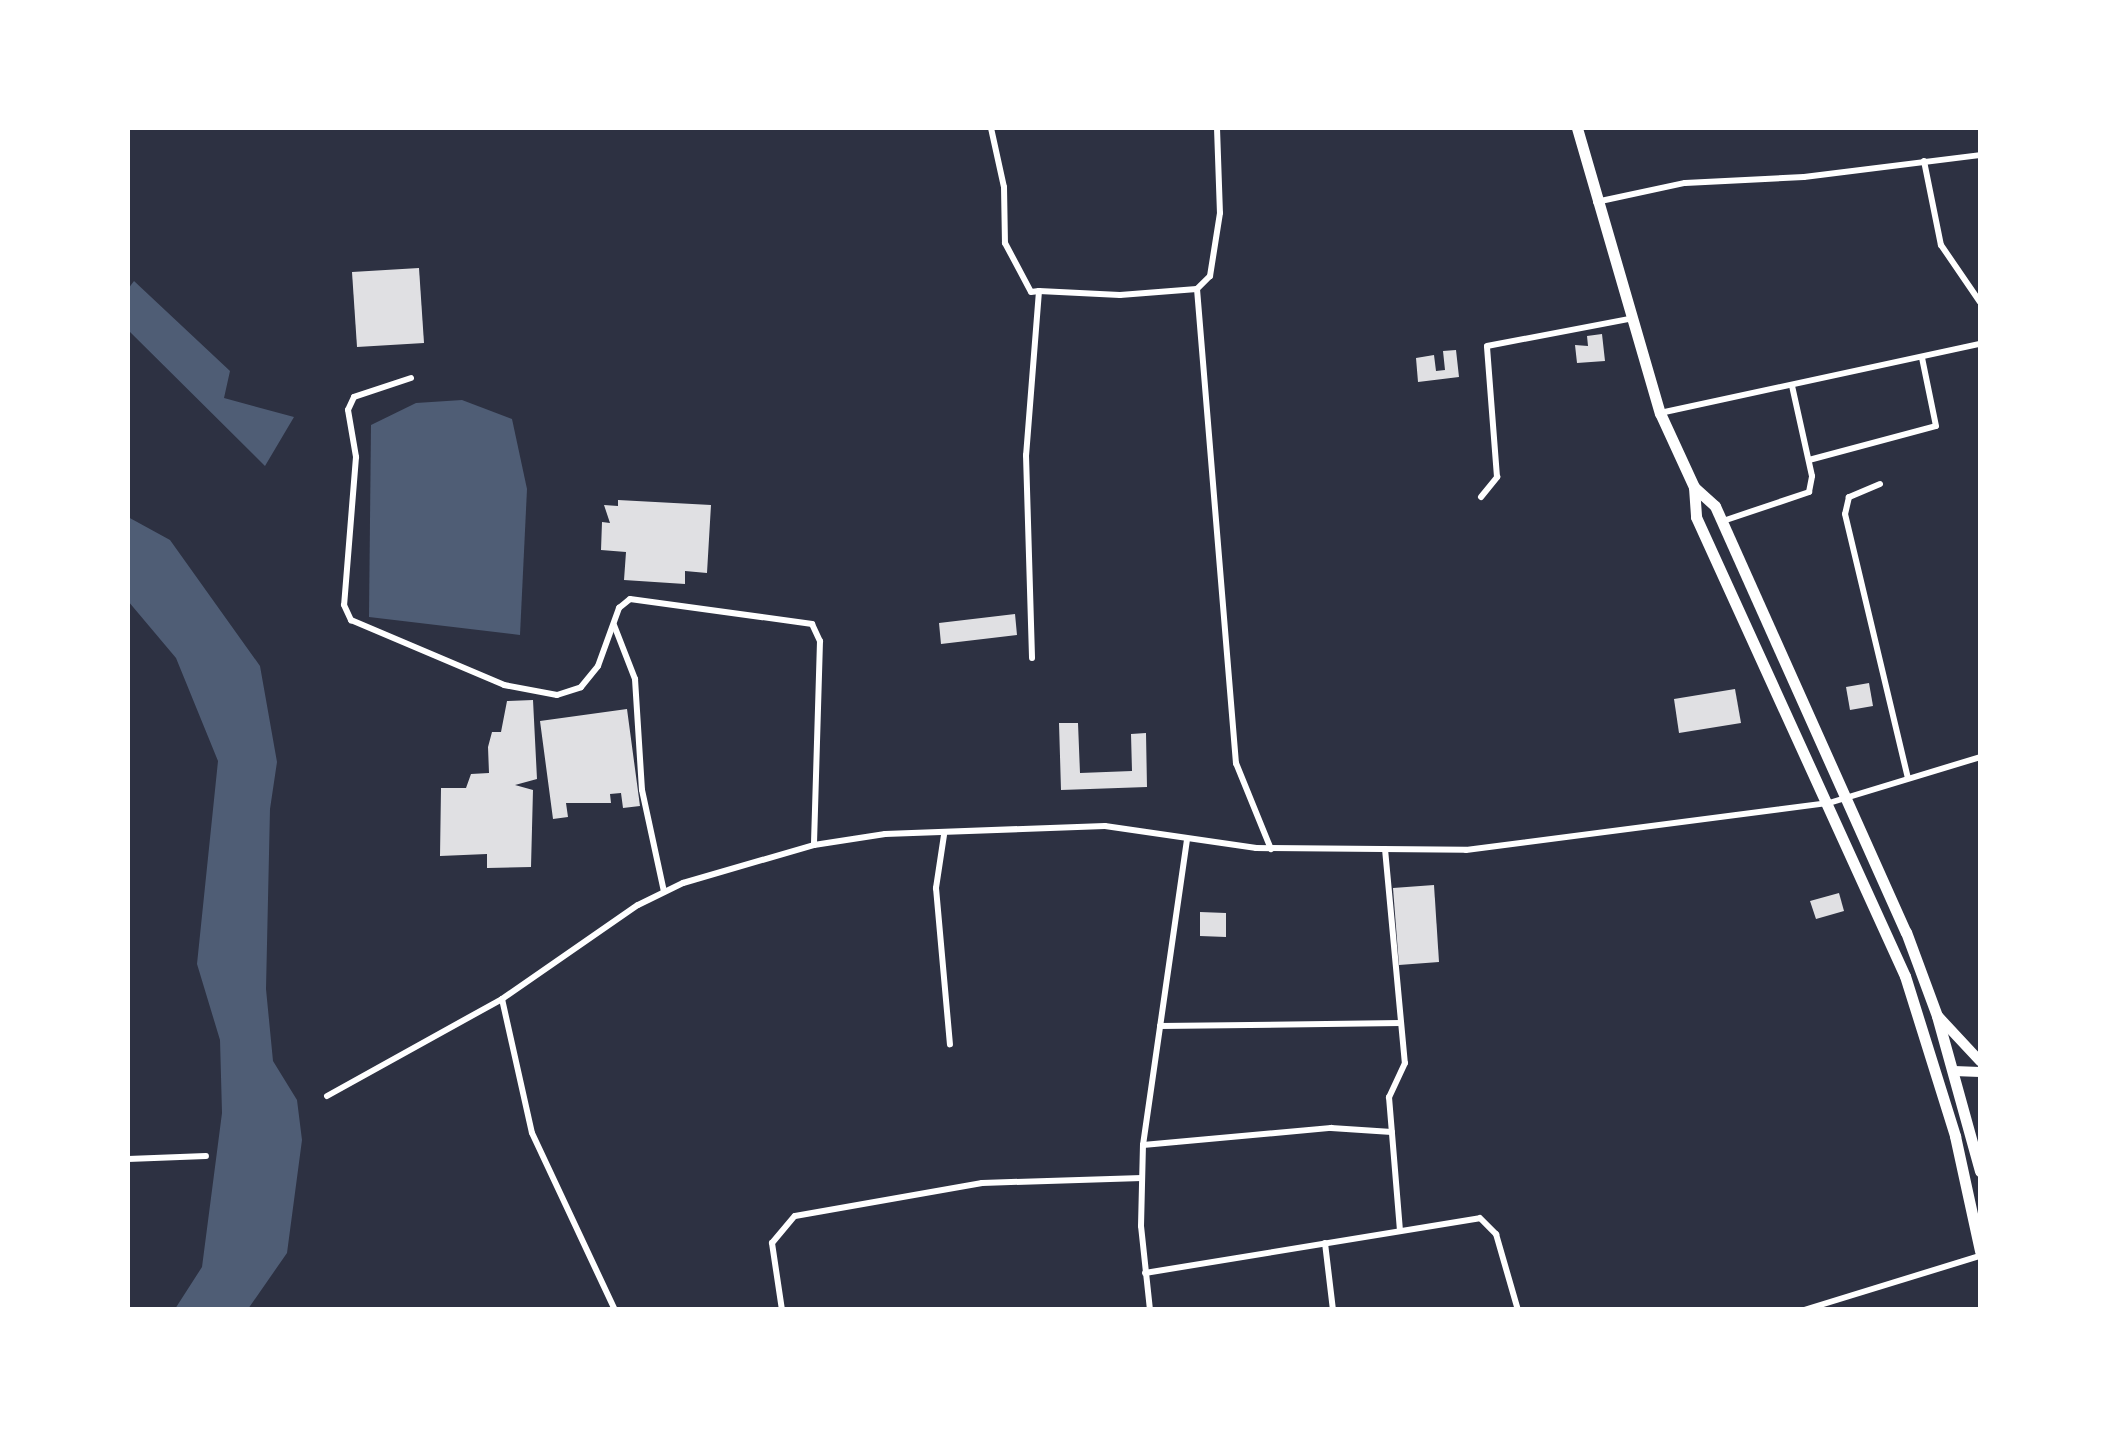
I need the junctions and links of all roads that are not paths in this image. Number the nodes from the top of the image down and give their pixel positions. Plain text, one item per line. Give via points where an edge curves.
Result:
1 (991, 128) edge
2 (1217, 128) edge
3 (1577, 128) edge
4 (1980, 156) edge
5 (1924, 161) junction
6 (1596, 202) junction
7 (1197, 289) junction
8 (1039, 291) junction
9 (1980, 302) edge
10 (1629, 319) junction
11 (1980, 344) edge
12 (1922, 358) junction
13 (411, 378) dead end
14 (1792, 386) junction
15 (1660, 413) junction
16 (1808, 460) junction
17 (1880, 484) dead end
18 (1694, 487) junction
19 (1481, 497) dead end
20 (1722, 522) junction
21 (614, 622) junction
22 (1032, 658) dead end
23 (1980, 757) edge
24 (1908, 778) junction
25 (1846, 798) junction
26 (1829, 804) junction
27 (944, 834) junction
28 (1186, 839) junction
29 (814, 845) junction
30 (1386, 848) junction
31 (1271, 849) junction
32 (664, 892) junction
33 (502, 999) junction
34 (1938, 1016) junction
35 (1402, 1023) junction
36 (1160, 1026) junction
37 (950, 1044) dead end
38 (1980, 1061) edge
39 (1954, 1070) junction
40 (1980, 1072) edge
41 (326, 1096) dead end
42 (1392, 1132) junction
43 (1143, 1145) junction
44 (206, 1156) dead end
45 (128, 1159) edge
46 (1980, 1171) edge
47 (1142, 1178) junction
48 (1400, 1231) junction
49 (1325, 1244) junction
50 (1980, 1254) edge
51 (1145, 1273) junction
52 (615, 1310) edge
53 (782, 1310) edge
54 (1150, 1310) edge
55 (1333, 1310) edge
56 (1518, 1310) edge
57 (1804, 1310) edge

1 - 8 street via 1004,187 1005,243 1031,292
2 - 7 street via 1220,213 1210,276
3 - 6 highway
4 - 5 street
5 - 6 street via 1769,181 1685,183
5 - 9 street via 1947,260
6 - 10 highway
7 - 8 street via 1120,295
7 - 31 street via 1236,763
8 - 22 street via 1026,455
10 - 15 highway
10 - 19 street via 1487,346 1497,478
11 - 12 street
12 - 14 street
12 - 16 street via 1936,426
13 - 21 street via 354,397 348,410 356,457 344,605 351,620 504,684 557,694 587,681
14 - 15 street
14 - 16 street
15 - 18 highway
16 - 20 street via 1812,486 1806,496
17 - 24 street via 1849,497 1845,514
18 - 20 highway
18 - 26 highway via 1696,516
20 - 25 highway
21 - 29 street via 624,602 636,598 801,619 818,628
21 - 32 street via 634,680 642,790
23 - 24 street
24 - 25 street
25 - 26 street
25 - 34 highway
26 - 30 street via 1549,842
26 - 50 highway via 1905,976 1955,1136
27 - 28 street via 1105,826
27 - 29 street
27 - 37 street via 936,888
28 - 31 street
28 - 36 street
29 - 32 street
30 - 31 street
30 - 35 street
32 - 33 street
33 - 41 street
33 - 52 street via 532,1133
34 - 38 main road
34 - 39 highway
35 - 36 street
35 - 42 street via 1406,1063 1390,1090
36 - 43 street
39 - 40 main road
39 - 46 highway
42 - 43 street via 1331,1128
42 - 48 street
43 - 47 street
44 - 45 street
47 - 51 street
47 - 53 street via 982,1183 794,1216 772,1243
48 - 49 street
48 - 56 street via 1486,1220 1497,1236
49 - 51 street
49 - 55 street
50 - 57 street
51 - 54 street

